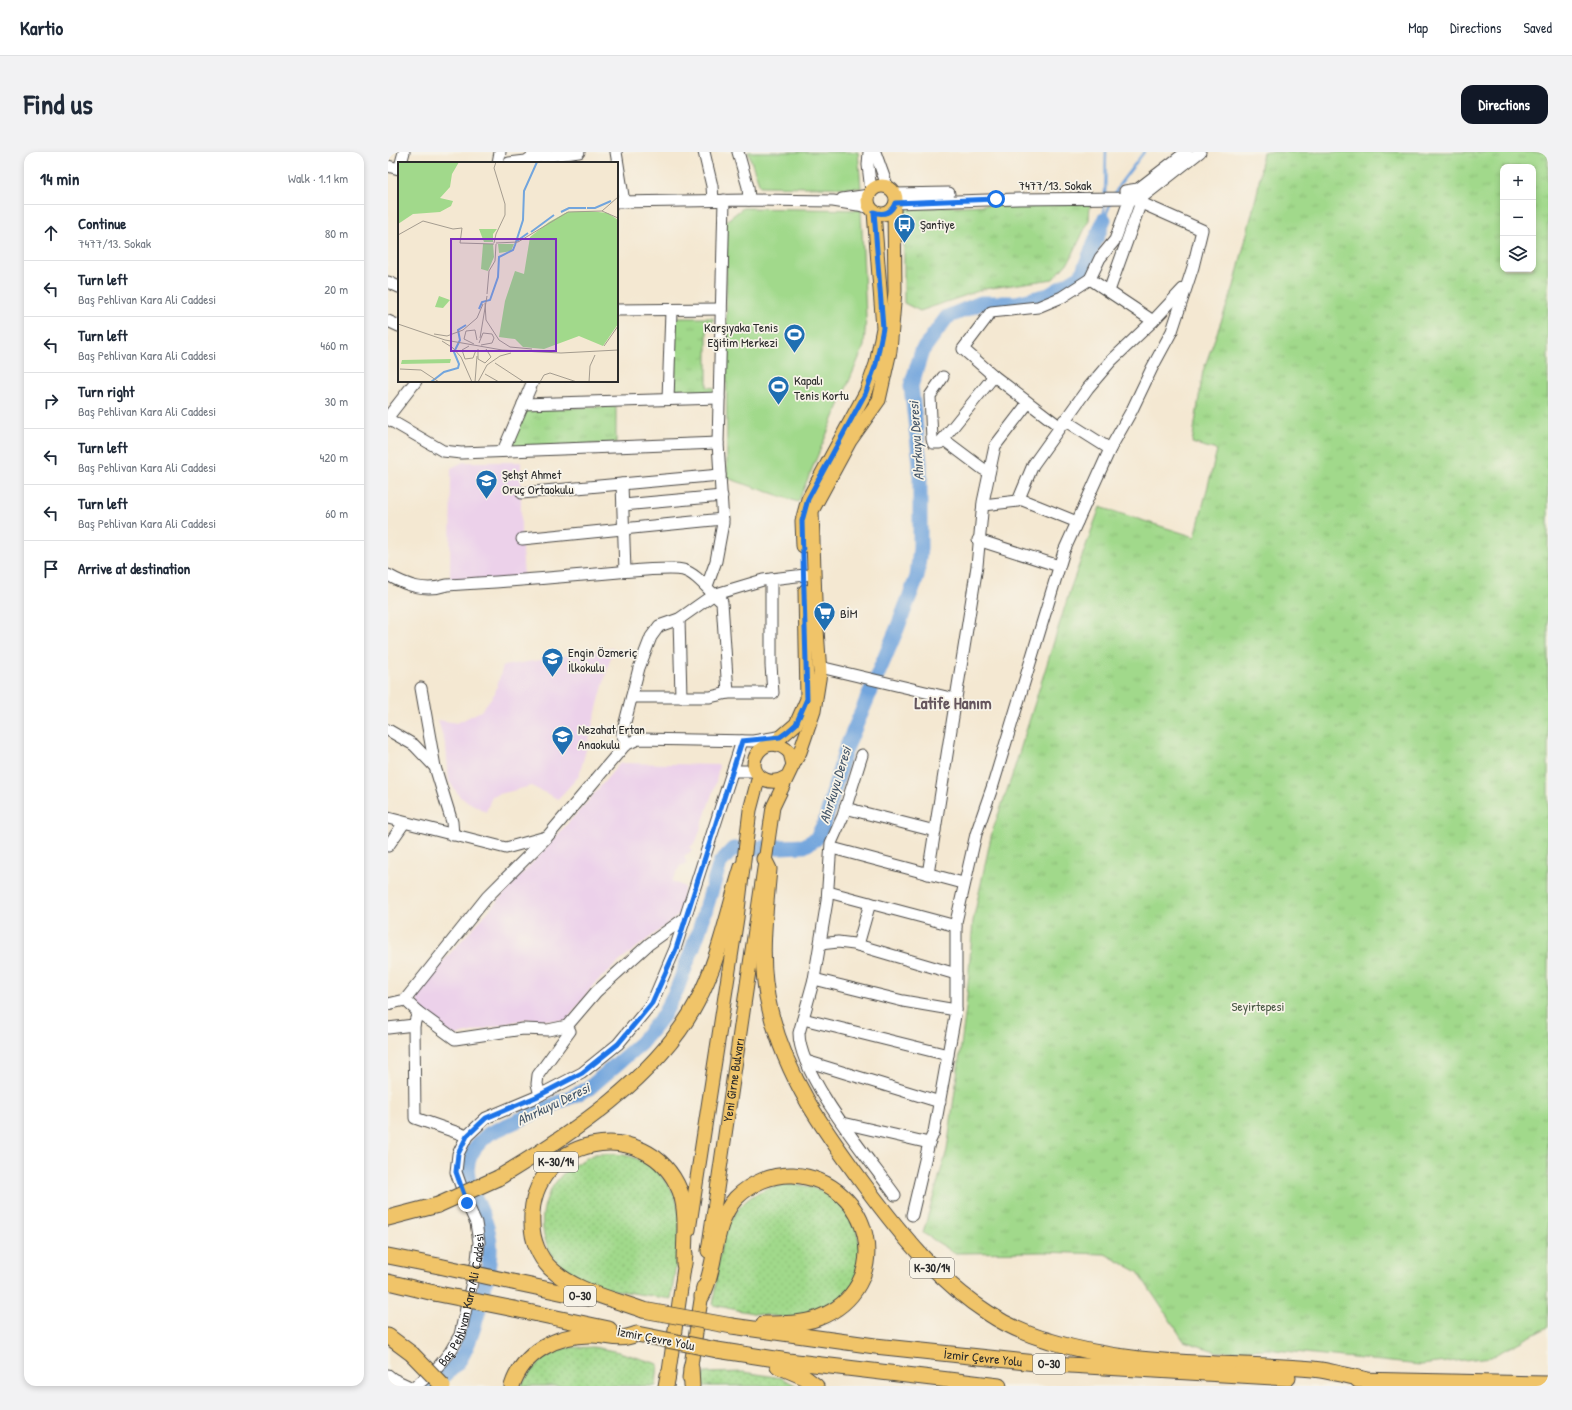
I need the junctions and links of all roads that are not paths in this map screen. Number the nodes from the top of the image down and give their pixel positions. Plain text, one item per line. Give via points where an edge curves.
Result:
1 (404, 152) edge
2 (500, 152) edge
3 (579, 152) edge
4 (616, 152) edge
5 (704, 152) edge
6 (738, 152) edge
7 (869, 152) edge
8 (875, 152) edge
9 (1186, 152) edge
10 (1200, 152) edge
11 (536, 155) edge
12 (401, 162) edge
13 (498, 162) edge
14 (518, 162) edge
15 (617, 162) edge
16 (388, 166) edge
17 (398, 169) edge
18 (618, 177) edge
19 (870, 193) junction
20 (1125, 196) junction
21 (893, 198) junction
22 (713, 200) junction
23 (724, 200) junction
24 (749, 200) junction
25 (833, 201) junction
26 (620, 202) edge
27 (1141, 202) junction
28 (872, 210) junction
29 (1090, 279) junction
30 (388, 282) edge
31 (1187, 285) junction
32 (398, 287) edge
33 (1108, 292) junction
34 (721, 309) junction
35 (618, 310) edge
36 (671, 311) junction
37 (388, 321) edge
38 (1153, 321) junction
39 (398, 326) edge
40 (943, 376) dead end
41 (994, 376) junction
42 (415, 382) edge
43 (532, 382) edge
44 (719, 398) junction
45 (668, 399) junction
46 (1028, 403) junction
47 (523, 404) junction
48 (388, 418) edge
49 (1061, 423) junction
50 (943, 439) junction
51 (718, 442) junction
52 (1110, 449) junction
53 (503, 451) junction
54 (989, 472) junction
55 (720, 475) junction
56 (622, 484) junction
57 (522, 493) dead end
58 (722, 496) junction
59 (1020, 499) junction
60 (623, 505) junction
61 (983, 505) junction
62 (723, 519) junction
63 (1077, 522) junction
64 (624, 528) junction
65 (522, 538) dead end
66 (978, 540) junction
67 (1059, 566) junction
68 (625, 571) junction
69 (388, 575) edge
70 (805, 575) junction
71 (771, 579) junction
72 (710, 591) junction
73 (679, 619) junction
74 (820, 667) junction
75 (421, 688) dead end
76 (728, 693) junction
77 (632, 697) junction
78 (681, 697) junction
79 (955, 699) junction
80 (388, 730) edge
81 (742, 741) junction
82 (771, 741) junction
83 (627, 744) junction
84 (862, 755) dead end
85 (435, 767) junction
86 (733, 771) junction
87 (790, 771) junction
88 (758, 773) junction
89 (845, 808) junction
90 (388, 818) edge
91 (404, 823) junction
92 (935, 831) junction
93 (453, 835) junction
94 (547, 837) junction
95 (388, 846) edge
96 (832, 848) junction
97 (764, 859) junction
98 (743, 862) junction
99 (928, 874) junction
100 (963, 883) junction
101 (828, 892) junction
102 (870, 903) junction
103 (685, 918) junction
104 (956, 926) junction
105 (820, 944) junction
106 (858, 945) junction
107 (956, 974) junction
108 (814, 979) junction
109 (405, 1000) junction
110 (388, 1004) edge
111 (956, 1010) junction
112 (418, 1012) junction
113 (803, 1019) junction
114 (414, 1025) junction
115 (568, 1026) junction
116 (388, 1028) edge
117 (948, 1055) junction
118 (806, 1061) junction
119 (540, 1094) junction
120 (940, 1102) junction
121 (843, 1123) junction
122 (467, 1136) junction
123 (929, 1143) junction
124 (895, 1195) dead end
125 (912, 1215) dead end
126 (388, 1218) edge
127 (388, 1256) edge
128 (684, 1264) junction
129 (388, 1282) edge
130 (702, 1296) junction
131 (643, 1310) junction
132 (732, 1326) junction
133 (638, 1334) junction
134 (388, 1336) edge
135 (718, 1350) junction
136 (691, 1368) junction
137 (388, 1375) edge
138 (1367, 1380) junction
139 (667, 1382) edge
140 (1548, 1384) edge
141 (408, 1386) edge
142 (416, 1386) edge
143 (443, 1386) edge
144 (512, 1386) edge
145 (688, 1386) edge
146 (692, 1386) edge
147 (816, 1386) edge
148 (999, 1386) edge

1 - 12 street
2 - 13 street
3 - 11 street
4 - 15 street
5 - 22 street
6 - 24 street
7 - 19 street
8 - 21 street
9 - 20 street, 7477/13. Sokak
10 - 20 street, 7477/13. Sokak via 1144,196
11 - 14 street via 526,161
16 - 17 street
18 - 26 street
19 - 21 main road via 880,187
19 - 25 street
19 - 28 main road via 868,200
20 - 21 street, 7477/13. Sokak
20 - 27 street
20 - 29 street via 1115,240 1100,258
21 - 28 main road via 891,210 883,214
21 - 74 main road via 895,291 890,351 879,400 850,441 812,511 814,593
22 - 23 street
22 - 26 street
23 - 24 street
23 - 34 street
24 - 25 street
25 - 28 street
27 - 31 street via 1202,230
27 - 33 street
28 - 70 main road via 883,328 878,356 866,392 808,499 802,521
29 - 33 street
29 - 41 street via 1062,297 1038,307 991,312 963,349
30 - 32 street
31 - 38 street
31 - 52 street via 1172,331
33 - 38 street
34 - 36 street
34 - 44 street
35 - 36 street
36 - 45 street
37 - 39 street
38 - 49 street via 1111,361
40 - 50 street via 931,392 929,402 932,441 937,444
41 - 46 street
41 - 50 street
42 - 48 street
43 - 47 street
44 - 45 street
44 - 51 street
45 - 47 street
46 - 49 street
46 - 54 street via 995,446
47 - 53 street
48 - 53 street via 443,451
49 - 52 street
49 - 59 street via 1033,465
50 - 54 street
51 - 53 street
51 - 55 street
52 - 63 street
54 - 61 street
55 - 56 street
55 - 58 street
56 - 57 street
56 - 60 street
58 - 60 street
58 - 62 street
59 - 61 street via 1015,503
59 - 63 street
60 - 64 street
61 - 66 street
62 - 64 street
62 - 72 street
63 - 67 street
64 - 65 street
64 - 68 street
66 - 67 street
66 - 79 street via 977,566
67 - 100 street
68 - 69 street via 424,589 400,582
68 - 72 street via 680,569 688,572
70 - 71 street
70 - 82 main road via 807,699 796,724
71 - 72 street
71 - 76 street via 773,693
72 - 73 street
72 - 76 street via 722,602
73 - 77 street via 659,626 651,637 639,668
73 - 78 street
74 - 79 street
74 - 87 main road via 814,711 800,752
75 - 85 street
76 - 78 street via 710,697
77 - 78 street
77 - 83 street via 622,734
79 - 92 street
80 - 85 street via 414,745
81 - 82 street
81 - 83 street via 638,739
81 - 86 street, Baş Pehlivan Kara Ali Caddesi
82 - 87 main road via 790,753
82 - 88 main road via 756,754 754,760
83 - 94 street
84 - 89 street
85 - 93 street via 452,822
86 - 88 street
86 - 103 street, Baş Pehlivan Kara Ali Caddesi
87 - 88 main road via 776,782 764,780
87 - 97 main road, Yeni Girne Bulvarı / K-30/14 via 772,812
88 - 98 main road, Yeni Girne Bulvarı
89 - 92 street
89 - 96 street via 831,843
90 - 91 street
91 - 93 street
91 - 95 street
92 - 99 street
93 - 94 street via 506,848
94 - 109 street via 487,897
96 - 99 street
96 - 101 street
97 - 130 main road, Yeni Girne Bulvarı
97 - 138 highway, K-30/14 via 769,869 763,946 764,976 769,1008 781,1049 794,1078 841,1154 884,1212 928,1264 962,1294 989,1314 1019,1329 1049,1341 1085,1350 1134,1358 1316,1370
98 - 126 highway, K-30/14, bridge via 711,970 697,1002 668,1046 642,1074 610,1101 531,1158 498,1178 438,1205
98 - 128 main road, Yeni Girne Bulvarı via 737,918
99 - 100 street
100 - 104 street
101 - 102 street
101 - 105 street
102 - 104 street
102 - 106 street
103 - 115 street via 649,944 596,992
103 - 119 street, Baş Pehlivan Kara Ali Caddesi via 676,949 652,1003 618,1044 582,1073
104 - 107 street
105 - 106 street via 838,942
105 - 108 street
106 - 107 street
107 - 111 street
108 - 111 street via 903,1001
108 - 113 street
109 - 110 street
109 - 112 street
111 - 117 street
112 - 114 street
112 - 115 street via 455,1039 523,1028 548,1030
113 - 117 street
113 - 118 street via 799,1041
114 - 116 street
114 - 122 street via 415,1118
115 - 119 street via 570,1031 538,1075
117 - 120 street
118 - 120 street
118 - 121 street via 830,1106
119 - 122 street, Baş Pehlivan Kara Ali Caddesi via 486,1118
120 - 123 street
121 - 123 street
121 - 124 street
122 - 142 street, Baş Pehlivan Kara Ali Caddesi via 458,1154 456,1172 476,1223 479,1242 477,1260 460,1335 438,1367
123 - 125 street
127 - 131 highway, İzmir Çevre Yolu / O-30, bridge
128 - 131 highway, K-30/14 via 685,1219 680,1193 673,1177 656,1158 618,1143 593,1144 569,1152 554,1164 540,1180 531,1214 532,1230 541,1256 549,1268 570,1283
128 - 139 main road, Yeni Girne Bulvarı
129 - 133 highway, İzmir Çevre Yolu / O-30, bridge
130 - 132 highway via 709,1282 723,1216 750,1186 768,1178 786,1175 807,1176 837,1190 855,1210 864,1227 867,1244 864,1271 855,1289 844,1302 818,1318 789,1324
130 - 136 main road, Yeni Girne Bulvarı
131 - 132 highway, bridge
132 - 138 highway, İzmir Çevre Yolu / O-30 via 875,1346 1036,1363 1263,1377
133 - 135 highway, İzmir Çevre Yolu / O-30, bridge
133 - 144 highway via 624,1339 592,1335 564,1338 533,1353
134 - 143 highway, bridge via 412,1354
135 - 147 highway via 741,1360 782,1367 804,1376
135 - 148 highway, İzmir Çevre Yolu / O-30 via 788,1361
136 - 145 main road, Yeni Girne Bulvarı
136 - 146 highway
137 - 141 street
138 - 140 highway, İzmir Çevre Yolu / O-30

